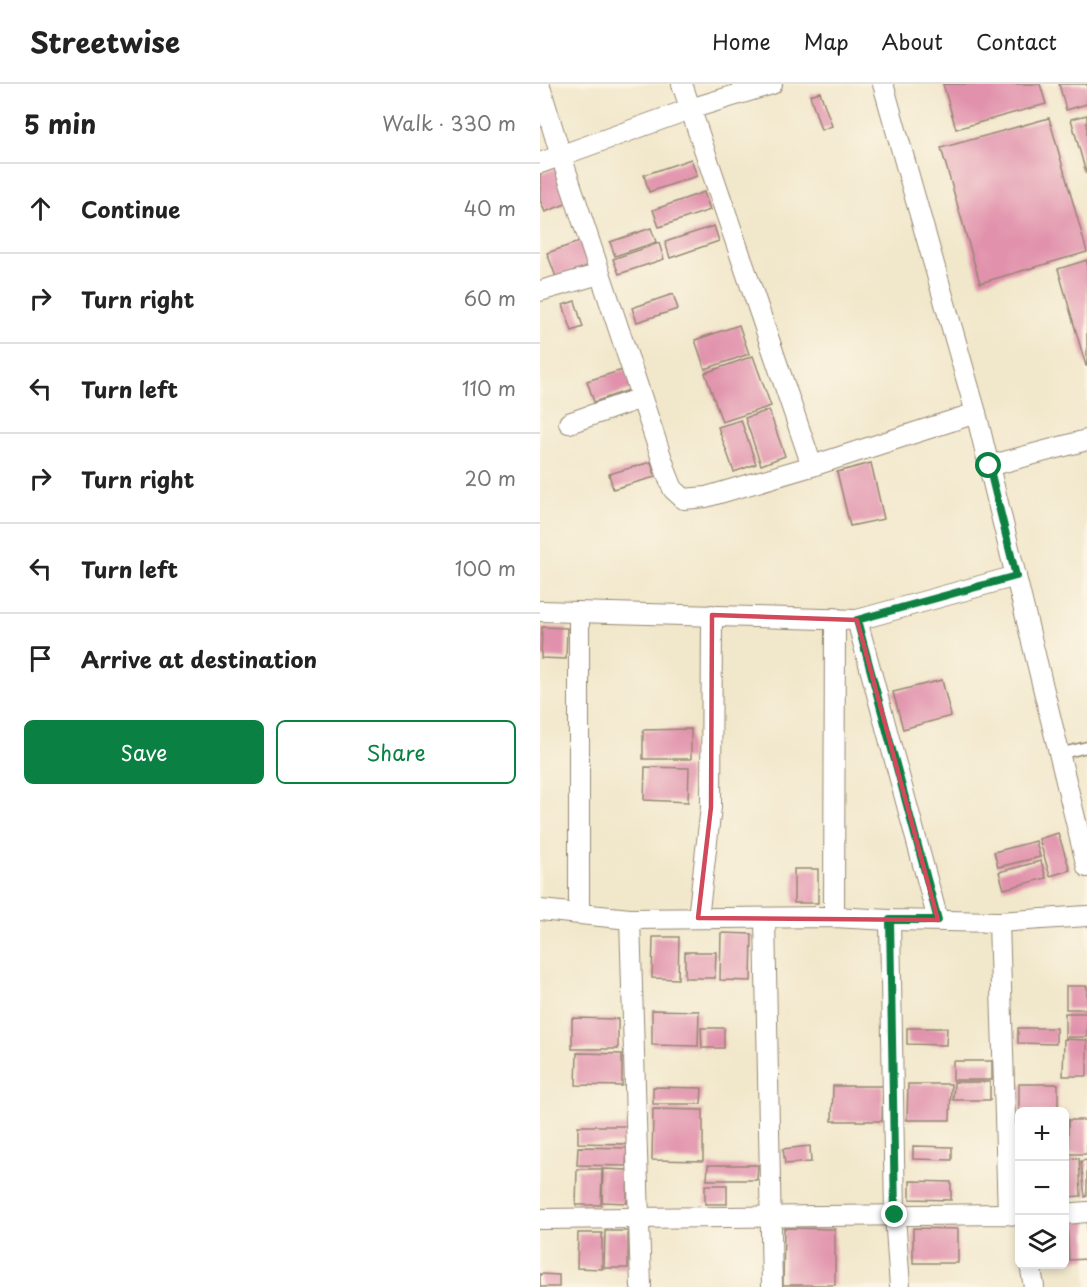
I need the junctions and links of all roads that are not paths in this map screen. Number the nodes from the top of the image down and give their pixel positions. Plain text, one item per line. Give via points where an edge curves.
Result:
1 (682, 84) edge
2 (772, 84) edge
3 (883, 84) edge
4 (540, 87) edge
5 (690, 109) junction
6 (561, 156) junction
7 (540, 163) edge
8 (600, 274) junction
9 (540, 291) edge
10 (641, 398) junction
11 (976, 413) junction
12 (569, 423) dead end
13 (1087, 440) edge
14 (812, 466) junction
15 (989, 466) junction
16 (1016, 576) junction
17 (540, 611) edge
18 (579, 612) junction
19 (712, 615) junction
20 (834, 618) junction
21 (857, 620) junction
22 (1087, 747) edge
23 (1059, 754) junction
24 (1087, 867) edge
25 (540, 910) edge
26 (579, 913) junction
27 (1087, 916) edge
28 (834, 917) junction
29 (698, 918) junction
30 (765, 918) junction
31 (630, 919) junction
32 (890, 920) junction
33 (938, 920) junction
34 (999, 922) junction
35 (1087, 1212) edge
36 (1069, 1214) edge
37 (895, 1215) junction
38 (1014, 1215) edge
39 (771, 1216) junction
40 (640, 1217) junction
41 (540, 1220) edge
42 (1031, 1269) edge
43 (641, 1287) edge
44 (772, 1287) edge
45 (900, 1287) edge
46 (1034, 1287) edge

1 - 5 street
2 - 5 street
3 - 11 street
4 - 6 street
5 - 6 street
5 - 14 street
6 - 7 street
6 - 8 street
8 - 9 street
8 - 10 street
10 - 12 street
10 - 14 street via 673,489 684,500
11 - 14 street
11 - 15 street
13 - 15 street
15 - 16 street
16 - 21 street
16 - 23 street
17 - 18 street
18 - 19 street
18 - 26 street
19 - 20 street
19 - 29 street via 711,807
20 - 21 street
20 - 28 street
21 - 33 street
22 - 23 lane
23 - 24 street
25 - 26 street
26 - 31 street
27 - 34 street
28 - 30 street
28 - 32 street
29 - 30 street
29 - 31 street
30 - 39 street
31 - 40 street
32 - 33 street
32 - 37 street
33 - 34 street
34 - 38 street
35 - 36 street
37 - 38 street
37 - 39 street
37 - 45 street
39 - 40 street
39 - 44 street
40 - 41 street
40 - 43 street
42 - 46 street

